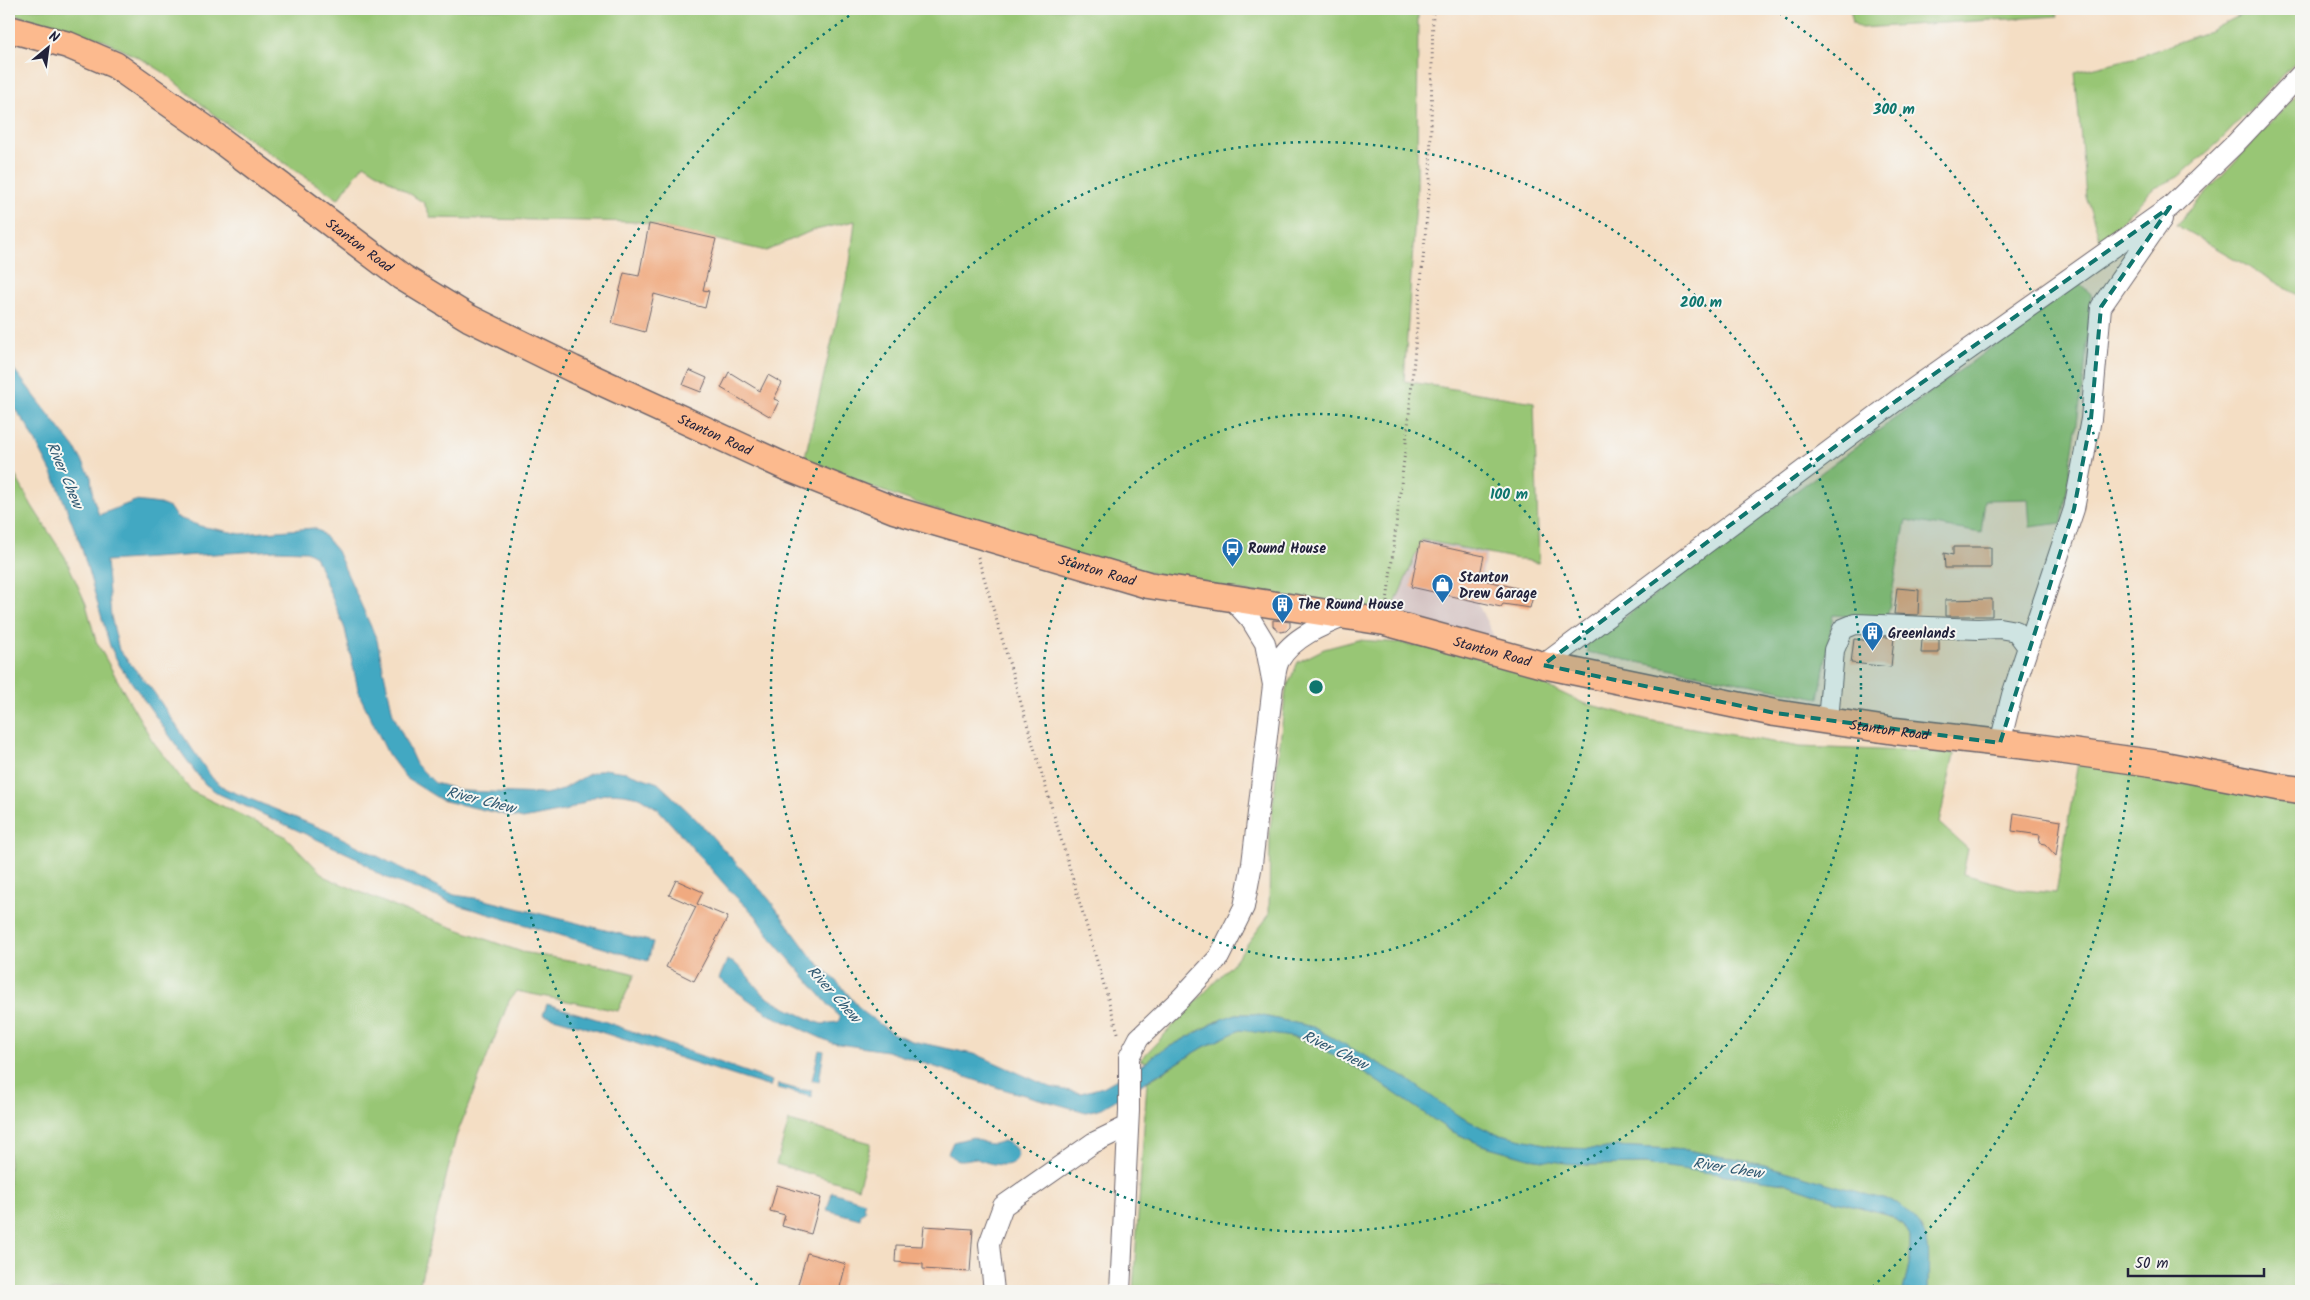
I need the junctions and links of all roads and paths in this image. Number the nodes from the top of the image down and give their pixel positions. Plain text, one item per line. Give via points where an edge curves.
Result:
1 (1433, 9) edge
2 (9, 29) edge
3 (2301, 74) edge
4 (2170, 207) junction
5 (982, 537) junction
6 (1232, 599) junction
7 (1346, 616) junction
8 (1385, 622) junction
9 (2028, 647) junction
10 (1543, 665) junction
11 (1273, 685) junction
12 (1828, 721) junction
13 (2000, 743) junction
14 (2301, 790) edge
15 (1131, 1054) junction
16 (1129, 1119) junction
17 (994, 1291) edge
18 (1120, 1291) edge

1 - 8 path via 1430,182 1408,426
2 - 5 main road, Stanton Road via 68,45 115,64 402,277 469,318 786,467 894,510
3 - 4 street
4 - 9 street via 2101,307 2091,419 2074,509
4 - 10 street via 1896,401
5 - 6 main road, Stanton Road via 1148,585
5 - 15 path via 977,553 985,582 1121,1041
6 - 7 main road, Stanton Road
6 - 11 street via 1251,620 1265,643
7 - 8 main road, Stanton Road
7 - 11 street via 1316,628 1293,645 1279,661
8 - 10 main road, Stanton Road
9 - 12 street via 2016,631 1999,628 1855,624 1843,629 1834,650
9 - 13 street
10 - 12 main road, Stanton Road via 1775,714
11 - 15 street via 1244,907 1219,956 1139,1038
12 - 13 main road, Stanton Road
13 - 14 main road, Stanton Road via 2159,764
15 - 16 street
16 - 17 street via 1003,1206 989,1244
16 - 18 street

